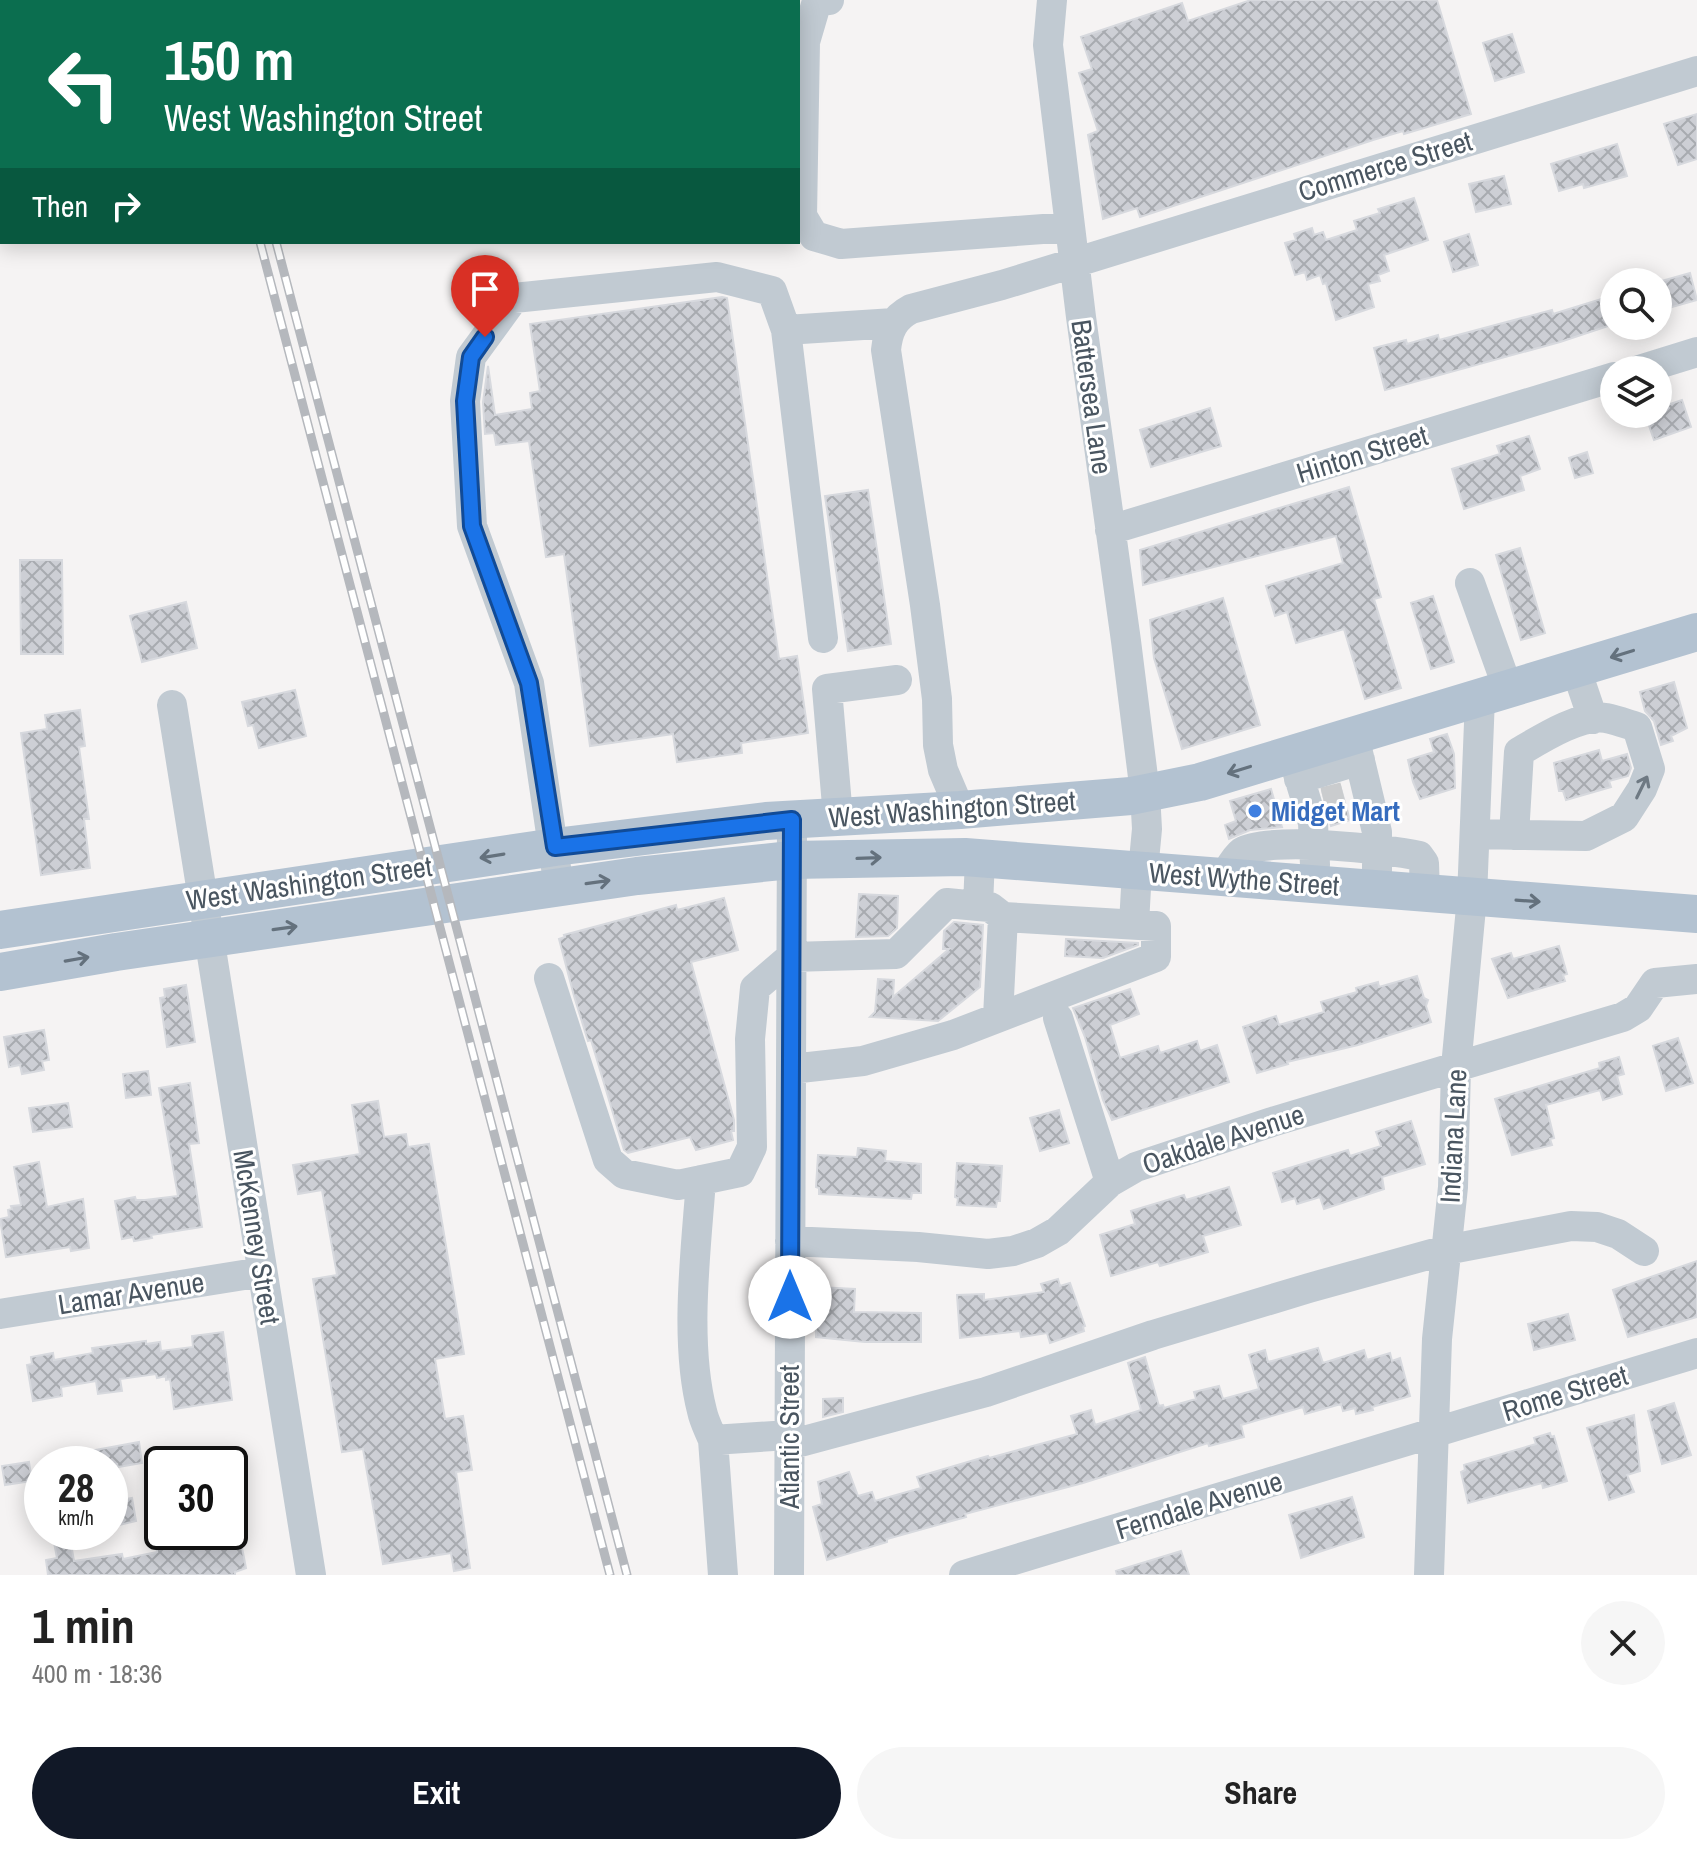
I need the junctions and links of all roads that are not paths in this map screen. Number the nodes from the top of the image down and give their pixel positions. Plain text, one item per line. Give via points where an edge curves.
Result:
1 (829, 0) edge
2 (1052, 0) edge
3 (1697, 71) edge
4 (1070, 227) junction
5 (1075, 264) junction
6 (894, 323) junction
7 (786, 330) junction
8 (1697, 352) edge
9 (1672, 360) edge
10 (1600, 381) edge
11 (1110, 530) junction
12 (1470, 583) dead end
13 (1697, 632) edge
14 (823, 638) dead end
15 (1576, 669) junction
16 (897, 680) dead end
17 (1494, 694) junction
18 (172, 705) dead end
19 (1593, 719) junction
20 (1357, 748) junction
21 (1145, 793) junction
22 (1320, 801) junction
23 (960, 810) junction
24 (838, 817) junction
25 (792, 820) junction
26 (1475, 834) junction
27 (1514, 835) junction
28 (1376, 836) junction
29 (555, 847) junction
30 (980, 858) junction
31 (791, 860) junction
32 (1140, 870) junction
33 (1224, 877) junction
34 (1314, 884) junction
35 (559, 888) junction
36 (1377, 889) junction
37 (1425, 893) junction
38 (1472, 897) junction
39 (202, 899) junction
40 (991, 912) junction
41 (1697, 914) edge
42 (1134, 924) junction
43 (0, 930) edge
44 (208, 939) junction
45 (791, 957) junction
46 (0, 972) edge
47 (549, 978) dead end
48 (1697, 979) edge
49 (998, 1017) junction
50 (1058, 1018) dead end
51 (1456, 1067) junction
52 (791, 1069) junction
53 (701, 1180) junction
54 (1110, 1182) junction
55 (790, 1241) junction
56 (1446, 1250) junction
57 (1644, 1251) dead end
58 (262, 1272) junction
59 (0, 1314) edge
60 (1697, 1353) edge
61 (1434, 1433) junction
62 (713, 1440) junction
63 (789, 1440) junction
64 (311, 1575) edge
65 (723, 1575) edge
66 (789, 1575) edge
67 (964, 1575) edge
68 (1429, 1575) edge

1 - 4 street via 817,1 805,42 802,216 814,236 841,244
2 - 4 street, Battersea Lane via 1048,45
3 - 5 street, Commerce Street
4 - 5 street, Battersea Lane
5 - 6 street, Commerce Street via 911,309
5 - 11 street, Battersea Lane
6 - 7 street
6 - 23 street via 886,350 927,621 938,745
7 - 14 street
7 - 29 street via 772,291 717,277 514,298 471,357 465,401 472,526 529,683
8 - 9 street
10 - 11 street, Hinton Street
11 - 21 street, Battersea Lane
12 - 17 street
13 -> 15 main road, West Washington Street
15 - 17 main road, West Washington Street
15 - 19 street
16 - 24 street via 827,689
17 - 20 main road, West Washington Street
17 - 26 street, Indiana Lane
18 - 39 street, McKenney Street
19 - 27 street via 1551,733 1519,752
27 -> 19 street via 1586,836 1624,817 1650,769 1637,727
20 - 22 main road, West Washington Street
20 - 22 street
22 -> 21 main road, West Washington Street via 1200,782
21 - 23 main road, West Washington Street
21 - 32 street, Battersea Lane via 1147,829
22 - 28 street
22 - 28 street via 1344,830
22 - 33 street via 1281,844 1240,853
22 - 34 street
23 - 24 main road, West Washington Street
24 - 25 main road, West Washington Street
25 - 29 main road, West Washington Street
25 - 31 street, Atlantic Street
26 - 27 street
26 - 38 street, Indiana Lane
28 - 36 street
28 - 37 street via 1396,851 1419,856
29 - 35 street
29 -> 39 main road, West Washington Street
31 -> 30 main road, West Wythe Street
30 - 32 main road, West Wythe Street
30 - 40 street
35 -> 31 main road, West Washington Street
31 - 45 street, Atlantic Street
32 - 33 main road, West Wythe Street
32 - 42 street, Battersea Lane
33 - 34 main road, West Wythe Street
34 - 36 main road, West Wythe Street
44 -> 35 main road, West Washington Street
36 - 37 main road, West Wythe Street
37 - 38 main road, West Wythe Street
38 -> 41 main road, West Wythe Street
38 - 51 street, Indiana Lane
39 - 43 main road, West Washington Street
39 - 44 street, McKenney Street
40 - 42 street
40 - 45 street via 947,903 896,954
40 - 49 street
42 - 49 street via 1156,926 1156,957
46 -> 44 main road, West Washington Street
44 - 58 street, McKenney Street
45 - 52 street, Atlantic Street
45 - 53 street via 755,988 750,1039 752,1147 740,1172
47 - 53 street via 608,1160 624,1174 678,1185
48 - 51 street, Oakdale Avenue via 1655,983 1638,1008 1623,1017
49 - 52 street via 863,1061
50 - 54 street
51 - 54 street, Oakdale Avenue via 1136,1167
51 - 56 street, Indiana Lane
52 - 55 street, Atlantic Street
53 - 62 street via 694,1356 702,1411
54 - 55 street, Oakdale Avenue via 1058,1231 1013,1251 988,1254
55 - 63 street, Atlantic Street
56 - 57 street via 1571,1226 1618,1234
56 - 61 street, Indiana Lane
56 - 63 street via 1167,1331 986,1392
58 - 59 street, Lamar Avenue
58 - 64 street, McKenney Street
60 - 61 street, Rome Street
61 - 67 street, Ferndale Avenue
61 - 68 street, Indiana Lane
62 - 63 street
62 - 65 street
63 - 66 street, Atlantic Street

